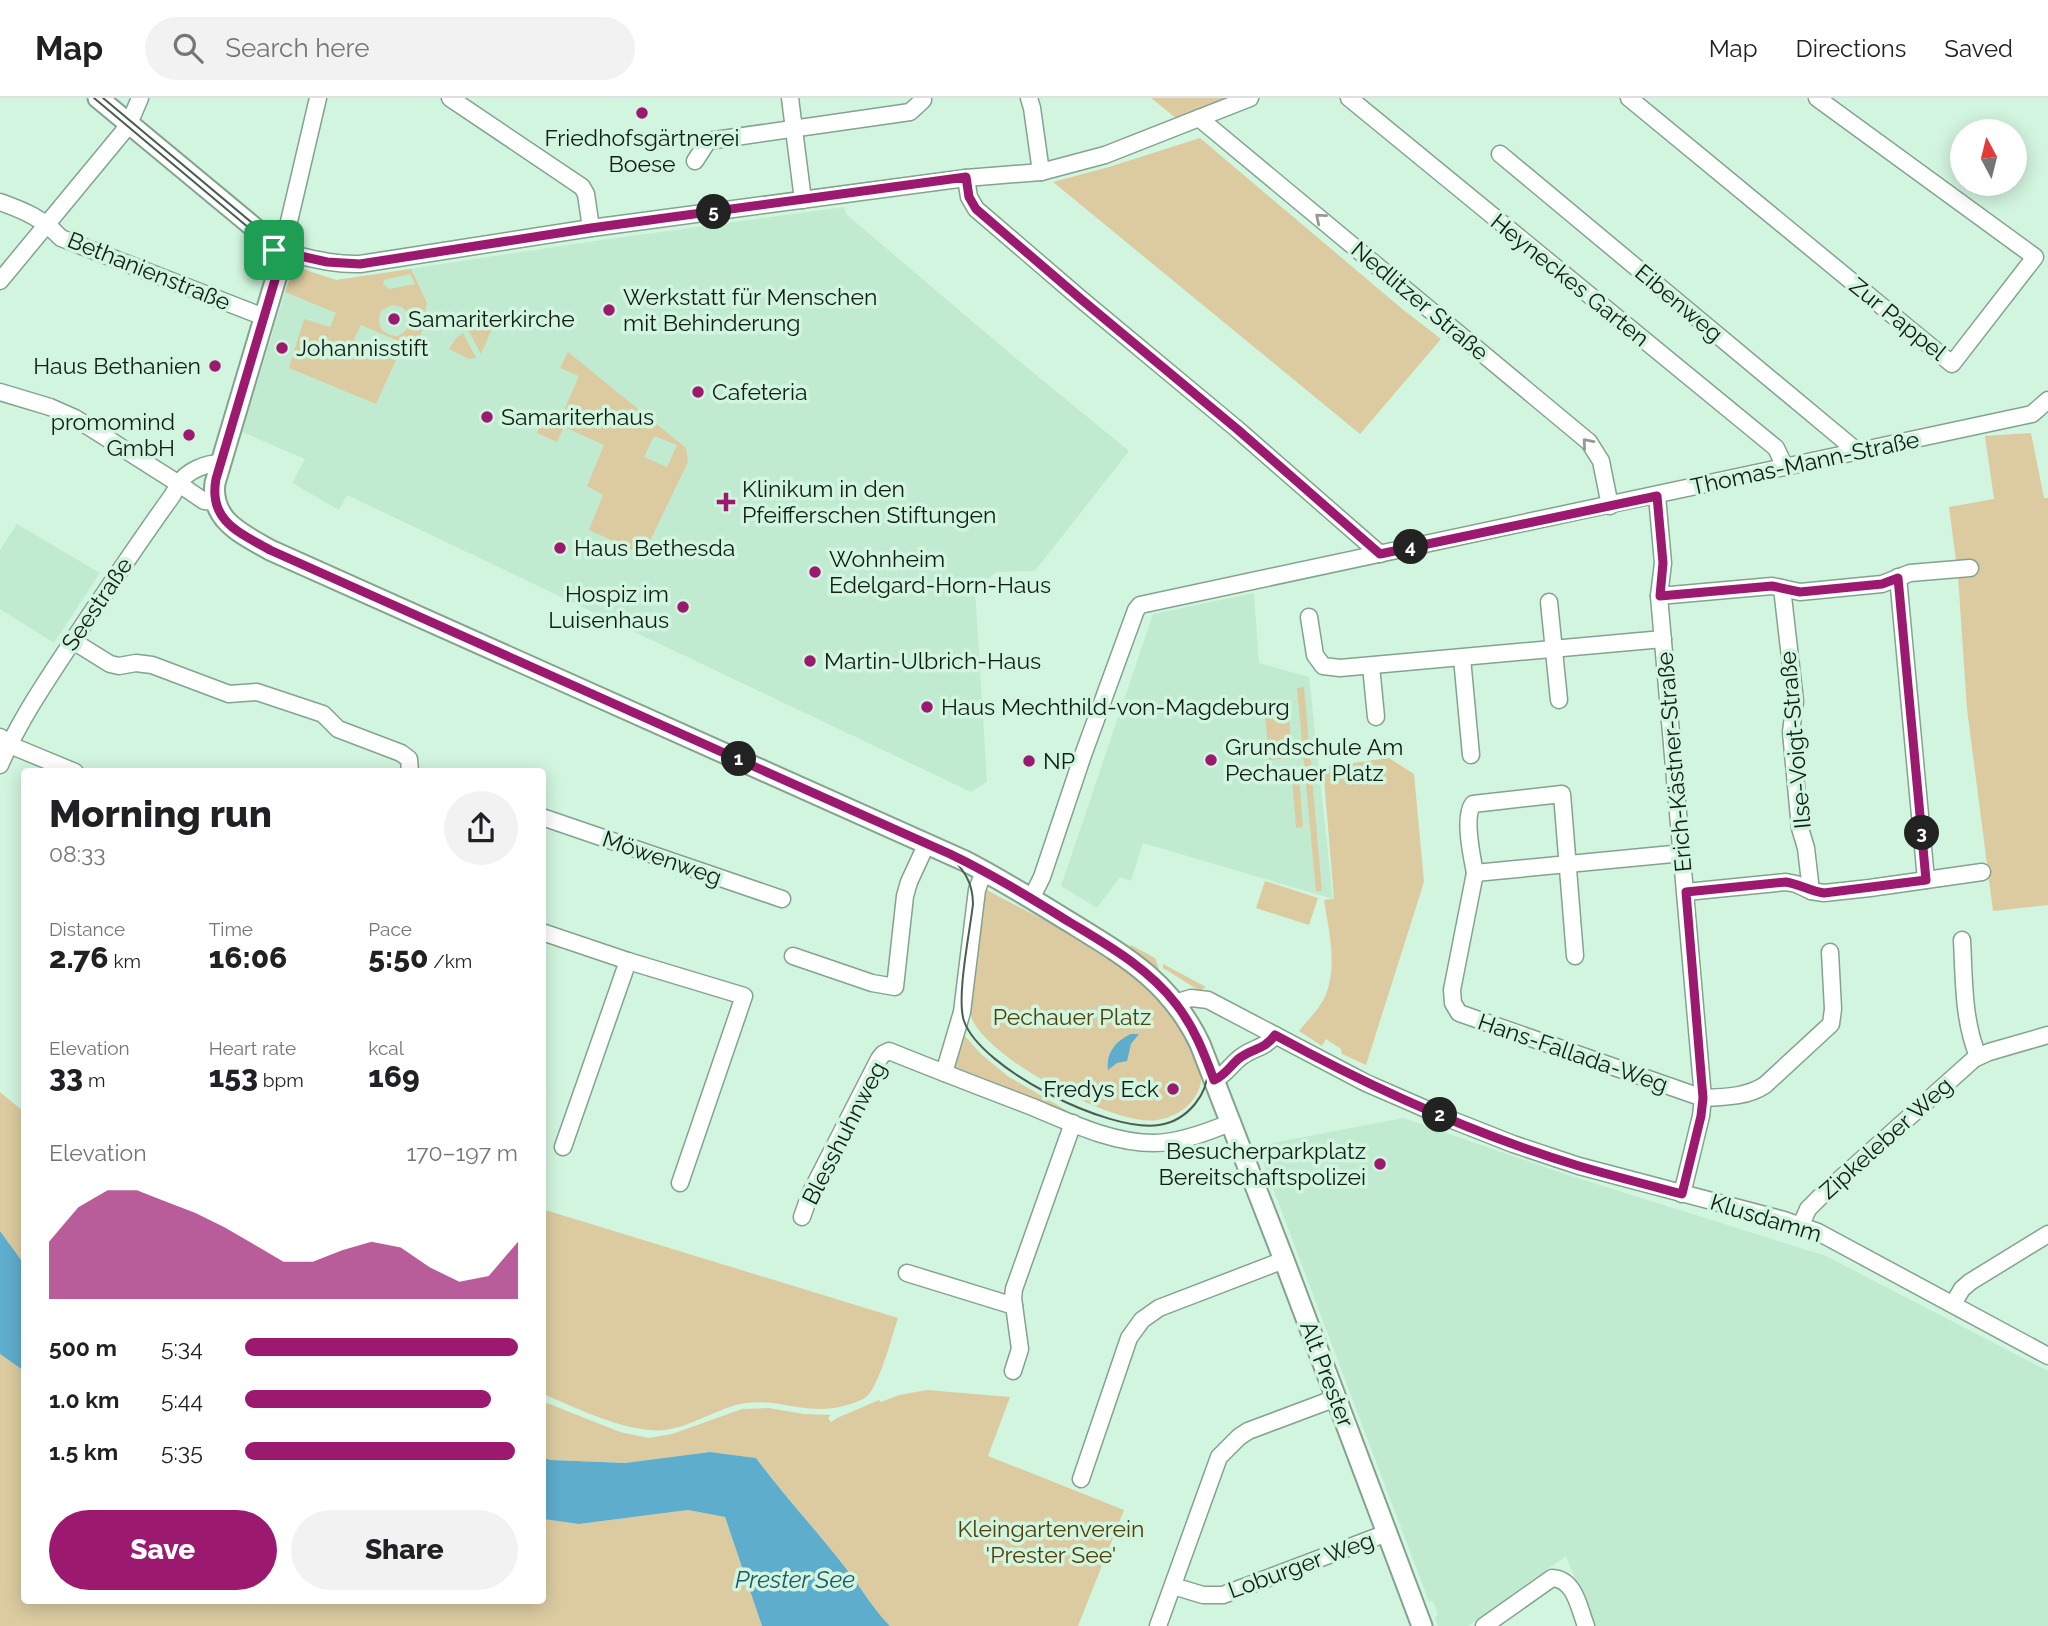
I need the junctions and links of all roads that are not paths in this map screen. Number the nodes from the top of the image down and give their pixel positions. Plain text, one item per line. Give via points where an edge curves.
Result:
1 (98, 98) edge
2 (139, 98) edge
3 (318, 98) edge
4 (450, 98) edge
5 (790, 98) edge
6 (1029, 98) edge
7 (1250, 98) edge
8 (1349, 98) edge
9 (1629, 98) edge
10 (1817, 98) edge
11 (923, 100) dead end
12 (1199, 118) junction
13 (129, 124) junction
14 (794, 129) junction
15 (1500, 154) dead end
16 (695, 161) dead end
17 (1041, 172) junction
18 (966, 177) junction
19 (803, 200) junction
20 (0, 202) edge
21 (48, 224) junction
22 (591, 228) junction
23 (274, 250) junction
24 (0, 281) edge
25 (264, 317) junction
26 (0, 392) edge
27 (2048, 400) edge
28 (1858, 452) junction
29 (220, 463) junction
30 (1785, 467) junction
31 (179, 484) junction
32 (1657, 496) junction
33 (216, 502) junction
34 (1610, 506) junction
35 (1380, 554) junction
36 (1970, 568) dead end
37 (1898, 578) junction
38 (1782, 588) junction
39 (1660, 596) junction
40 (1549, 602) dead end
41 (1309, 617) dead end
42 (1663, 639) junction
43 (73, 641) junction
44 (1554, 650) junction
45 (1462, 658) junction
46 (1371, 666) junction
47 (1559, 700) dead end
48 (1376, 718) dead end
49 (5, 740) edge
50 (1471, 755) dead end
51 (0, 765) edge
52 (65, 768) edge
53 (410, 768) edge
54 (546, 818) edge
55 (927, 843) junction
56 (1682, 853) junction
57 (1567, 864) junction
58 (984, 871) junction
59 (1982, 872) dead end
60 (1475, 873) junction
61 (1926, 880) junction
62 (1811, 891) junction
63 (1686, 892) junction
64 (1031, 899) junction
65 (782, 900) dead end
66 (546, 933) edge
67 (1962, 940) dead end
68 (1830, 952) dead end
69 (793, 956) dead end
70 (1575, 956) dead end
71 (628, 961) junction
72 (1175, 1003) junction
73 (1275, 1035) junction
74 (2048, 1035) edge
75 (1978, 1056) junction
76 (1211, 1072) junction
77 (944, 1073) junction
78 (1703, 1098) junction
79 (1232, 1122) junction
80 (1073, 1123) junction
81 (563, 1147) dead end
82 (680, 1183) dead end
83 (1682, 1194) junction
84 (802, 1217) dead end
85 (1801, 1225) junction
86 (2048, 1234) edge
87 (1284, 1260) junction
88 (907, 1273) dead end
89 (1953, 1304) junction
90 (1014, 1306) junction
91 (2048, 1356) edge
92 (1013, 1371) dead end
93 (1336, 1398) junction
94 (1081, 1479) dead end
95 (1387, 1534) junction
96 (1173, 1586) junction
97 (1158, 1626) edge
98 (1422, 1626) edge
99 (1484, 1626) edge
100 (1586, 1626) edge

1 - 13 main road
2 - 13 street
3 - 23 street via 287,230
4 - 22 street via 582,187
5 - 14 street
6 - 17 street
7 - 12 street
8 - 30 street, Heyneckes Garten via 1776,448
9 - 10 street, Zur Pappel via 1952,364 2035,257
11 - 14 street via 910,113
12 - 17 street via 1105,155
34 -> 12 street, Nedlitzer Straße via 1601,461 1589,442
13 - 21 street
13 - 23 main road via 262,234
14 - 16 street via 708,141
14 - 19 street
15 - 28 street, Eibenweg
17 - 18 street
18 - 19 street
18 - 35 street via 976,209
19 - 22 street
20 - 21 street, Bethanienstraße
21 - 24 street
21 - 25 street, Bethanienstraße via 61,238
22 - 23 street via 360,264
23 - 25 main road via 277,270
25 - 29 main road
26 - 31 street via 75,418
27 - 28 street, Thomas-Mann-Straße via 2032,414
28 - 30 street, Thomas-Mann-Straße
29 - 31 street via 186,474
29 - 33 main road
30 - 32 street, Thomas-Mann-Straße
31 - 33 street via 204,501
31 - 43 street, Seestraße
32 - 34 street, Thomas-Mann-Straße
32 - 39 street, Erich-Kästner-Straße via 1663,563
33 - 55 main road via 231,526 270,550
34 - 35 street, Thomas-Mann-Straße
35 - 64 street, Thomas-Mann-Straße via 1146,603 1136,610
36 - 37 street
37 - 38 street via 1882,584 1800,592
37 - 61 street
38 - 39 street
38 - 62 street, Ilse-Voigt-Straße via 1794,701 1791,732 1800,828
39 - 42 street, Erich-Kästner-Straße
40 - 44 street
41 - 46 street via 1315,655 1322,666
42 - 44 street
42 - 56 street, Erich-Kästner-Straße
43 - 49 street, Seestraße
43 - 53 street via 110,664 152,665 229,694 257,692 323,714 338,729 401,752
44 - 45 street
44 - 47 street
45 - 46 street
45 - 50 street
46 - 48 street
49 - 51 street, Seestraße
49 - 52 street
54 - 65 street, Möwenweg
55 - 58 main road
55 - 69 street via 905,897 895,987
56 - 57 street
56 - 63 street, Erich-Kästner-Straße
57 - 60 street
57 - 60 street, Hans-Fallada-Weg via 1562,794 1473,804 1468,816
57 - 70 street, Hans-Fallada-Weg
58 - 64 main road
58 - 77 street via 977,890 962,1012
59 - 61 street
60 - 78 street, Hans-Fallada-Weg via 1452,990 1459,1013
61 - 62 street
62 - 63 street via 1786,882
63 - 78 street, Erich-Kästner-Straße
64 - 72 main road via 1132,962
66 - 71 street
67 - 75 street via 1969,1021
68 - 78 street via 1833,1015 1829,1028 1757,1090
71 - 81 street
71 - 82 street via 744,996
72 - 73 street, Klusdamm via 1205,999
72 - 76 main road
73 - 76 street via 1268,1044 1244,1054 1223,1076
73 - 83 street, Klusdamm via 1442,1116 1579,1166
74 - 75 street, Zipkeleber Weg
75 - 85 street, Zipkeleber Weg via 1820,1197
76 - 79 main road, Alt Prester
77 - 80 street
77 - 84 street, Blesshuhnweg via 889,1051 883,1054
78 - 83 street, Erich-Kästner-Straße
79 - 80 street via 1154,1143
79 - 87 main road, Alt Prester
80 - 90 street via 1014,1289
83 - 85 street, Klusdamm
85 - 89 street, Klusdamm
86 - 89 street via 1970,1282
87 - 93 main road, Alt Prester
87 - 94 street via 1159,1308 1142,1320 1129,1338
88 - 90 street
89 - 91 street, Klusdamm
90 - 92 street via 1020,1349
93 - 95 main road, Alt Prester
93 - 96 street via 1248,1431 1220,1455
95 - 96 street, Loburger Weg via 1223,1595 1203,1595
95 - 98 main road, Alt Prester
96 - 97 street
99 - 100 street via 1542,1583 1557,1578 1571,1588

